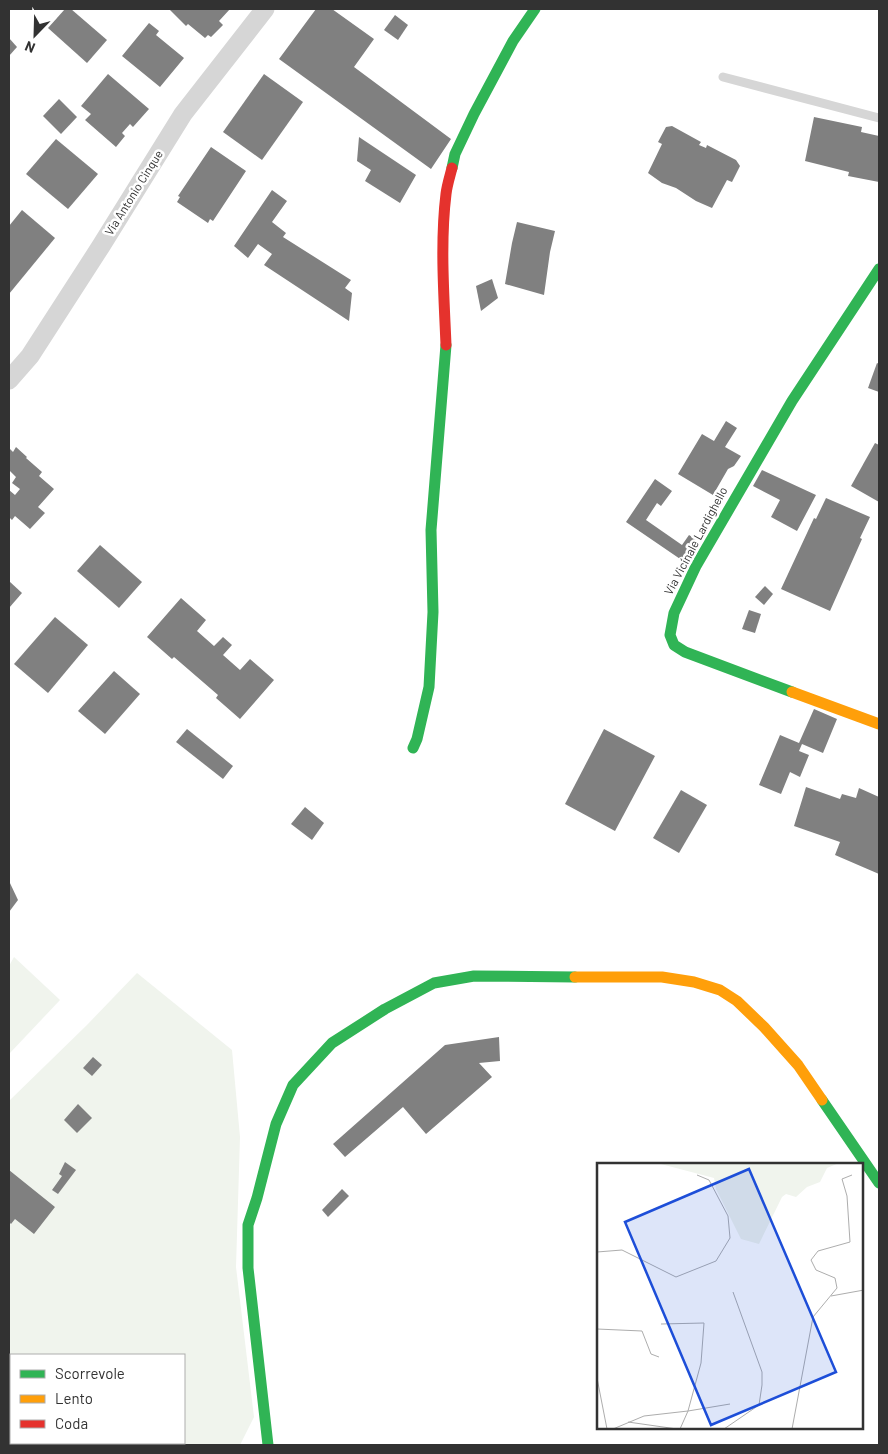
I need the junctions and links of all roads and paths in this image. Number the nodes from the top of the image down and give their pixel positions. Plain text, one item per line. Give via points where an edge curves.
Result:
1 (265, 9) edge
2 (534, 9) edge
3 (723, 77) dead end
4 (879, 118) edge
5 (879, 269) edge
6 (9, 380) edge
7 (879, 724) edge
8 (414, 748) dead end
9 (879, 1183) edge
10 (268, 1445) edge

1 - 6 street, Via Antonio Cinque via 183,114 102,246 35,348
2 - 8 street via 474,114 455,154 446,194 446,346 431,530 433,612 429,687
3 - 4 lane
5 - 7 street, Via Vicinale Lardighello via 792,401 696,566 674,612 670,635 674,645 685,652
9 - 10 street via 798,1065 764,1026 720,990 662,977 474,976 434,983 332,1042 294,1085 276,1124 248,1225 248,1268

